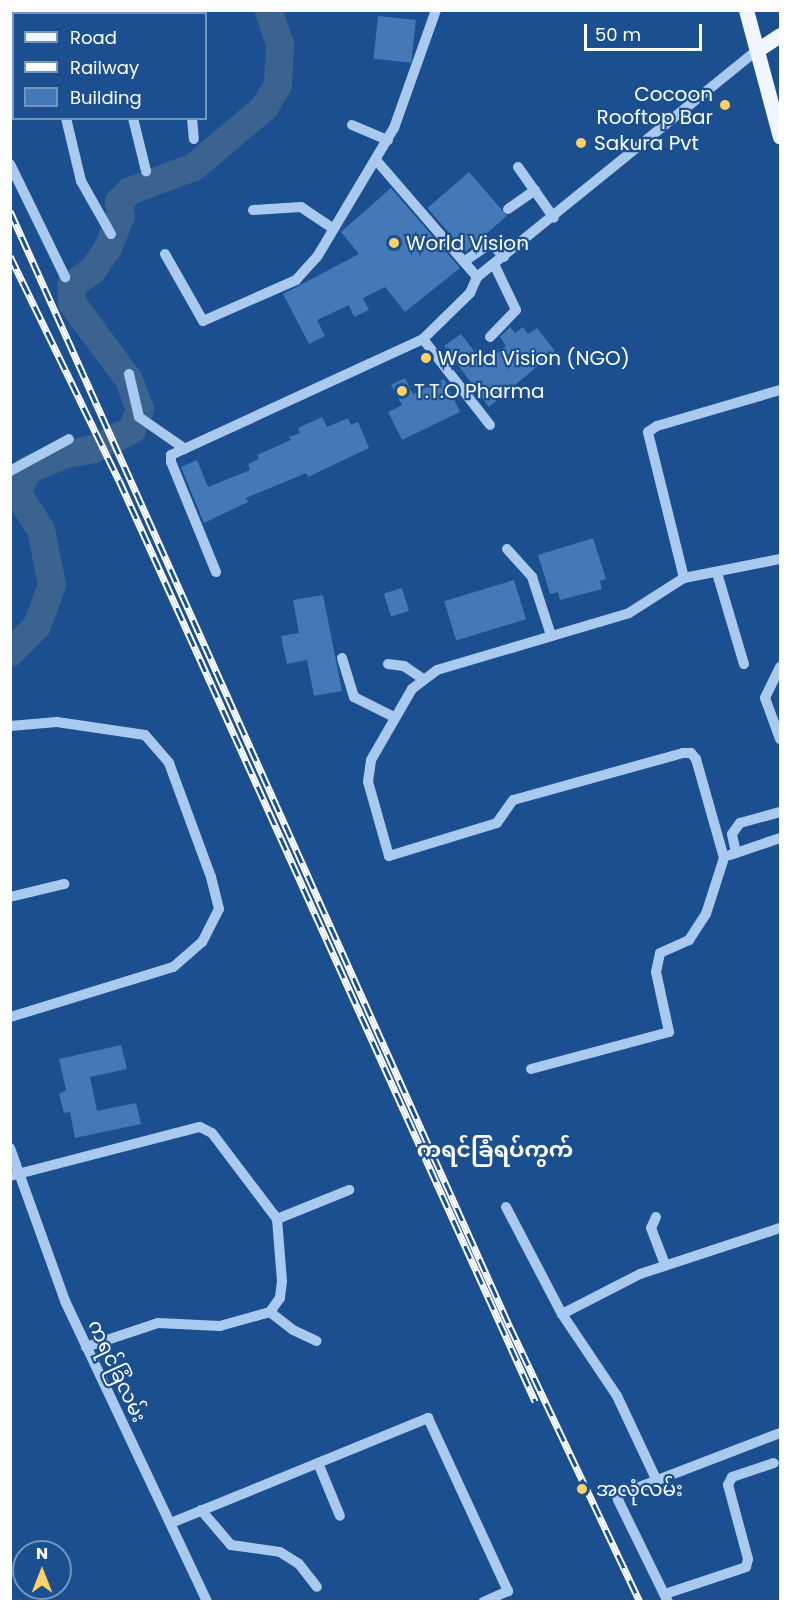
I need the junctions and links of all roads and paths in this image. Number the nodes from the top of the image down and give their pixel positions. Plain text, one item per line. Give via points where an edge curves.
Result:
1 (436, 10) edge
2 (746, 10) edge
3 (780, 35) edge
4 (757, 50) junction
5 (66, 120) edge
6 (133, 120) edge
7 (192, 120) edge
8 (352, 125) dead end
9 (780, 137) edge
10 (194, 139) dead end
11 (388, 140) junction
12 (376, 160) junction
13 (10, 164) edge
14 (518, 167) dead end
15 (146, 171) dead end
16 (535, 190) junction
17 (508, 209) dead end
18 (253, 210) dead end
19 (554, 218) junction
20 (332, 228) junction
21 (111, 234) dead end
22 (165, 254) dead end
23 (499, 260) junction
24 (465, 261) junction
25 (64, 277) dead end
26 (477, 277) junction
27 (490, 337) dead end
28 (423, 339) junction
29 (129, 374) dead end
30 (780, 390) edge
31 (490, 425) dead end
32 (69, 439) dead end
33 (186, 449) junction
34 (10, 471) edge
35 (507, 549) dead end
36 (780, 559) edge
37 (216, 572) dead end
38 (717, 573) junction
39 (684, 578) junction
40 (551, 635) junction
41 (342, 658) dead end
42 (388, 664) dead end
43 (744, 664) dead end
44 (780, 667) edge
45 (422, 678) junction
46 (394, 717) junction
47 (10, 726) edge
48 (780, 739) edge
49 (780, 812) edge
50 (780, 838) edge
51 (736, 853) junction
52 (724, 858) junction
53 (64, 884) dead end
54 (10, 897) edge
55 (10, 1017) edge
56 (531, 1069) dead end
57 (10, 1148) edge
58 (15, 1174) edge
59 (349, 1190) dead end
60 (506, 1206) dead end
61 (656, 1217) dead end
62 (277, 1219) junction
63 (780, 1228) edge
64 (665, 1265) junction
65 (270, 1312) junction
66 (562, 1314) junction
67 (317, 1341) dead end
68 (86, 1347) junction
69 (780, 1433) edge
70 (318, 1463) junction
71 (774, 1463) dead end
72 (657, 1481) junction
73 (201, 1510) junction
74 (340, 1516) dead end
75 (171, 1523) junction
76 (317, 1587) dead end
77 (667, 1598) edge
78 (207, 1602) edge
79 (483, 1602) edge

1 - 11 street via 416,77
2 - 4 main road
3 - 4 main road
4 - 9 main road
4 - 19 street
5 - 21 street via 81,181
6 - 15 street
7 - 10 street
8 - 11 street
11 - 12 street
12 - 20 street
12 - 24 street
13 - 25 street
14 - 16 street
16 - 17 street
16 - 19 street
18 - 20 street via 301,207
19 - 23 street
20 - 22 street via 317,257 296,280 208,320 199,319
23 - 24 street via 491,243
23 - 26 street
23 - 27 street via 516,314
24 - 26 street
26 - 28 street via 470,293
28 - 31 street
28 - 33 street
29 - 33 street via 139,417
30 - 39 street via 648,432
32 - 34 street
33 - 37 street via 171,455 171,462
35 - 40 street via 532,577
36 - 38 street
38 - 39 street
38 - 43 street
39 - 40 street via 629,613
40 - 45 street
41 - 46 street via 354,697
42 - 45 street via 404,666
44 - 48 street via 765,698
45 - 46 street
46 - 52 street via 371,760 368,782 389,856 497,823 513,800 692,753
47 - 55 street via 57,722 145,735 168,763 211,877 219,909 202,942 173,968
49 - 51 street via 740,823 732,834
50 - 51 street
51 - 52 street
52 - 56 street via 706,914 689,940 660,953 656,972 669,1032
53 - 54 street
57 - 58 street, ကရင်ခြံလမ်း
58 - 62 street via 200,1127 212,1132
58 - 68 street, ကရင်ခြံလမ်း
59 - 62 street
60 - 66 street
61 - 64 street via 651,1228
62 - 65 street via 282,1281 280,1298
63 - 64 street
64 - 66 street
65 - 67 street via 293,1330
65 - 68 street via 220,1326 158,1323
66 - 72 street via 617,1396
68 - 75 street, ကရင်ခြံလမ်း
69 - 72 street
70 - 73 street
70 - 74 street
70 - 79 street via 428,1418 508,1591
71 - 77 street via 732,1477 729,1485 748,1559 746,1568
72 - 77 street via 616,1496
73 - 75 street
73 - 76 street via 231,1545 280,1552 299,1563
75 - 78 street, ကရင်ခြံလမ်း

